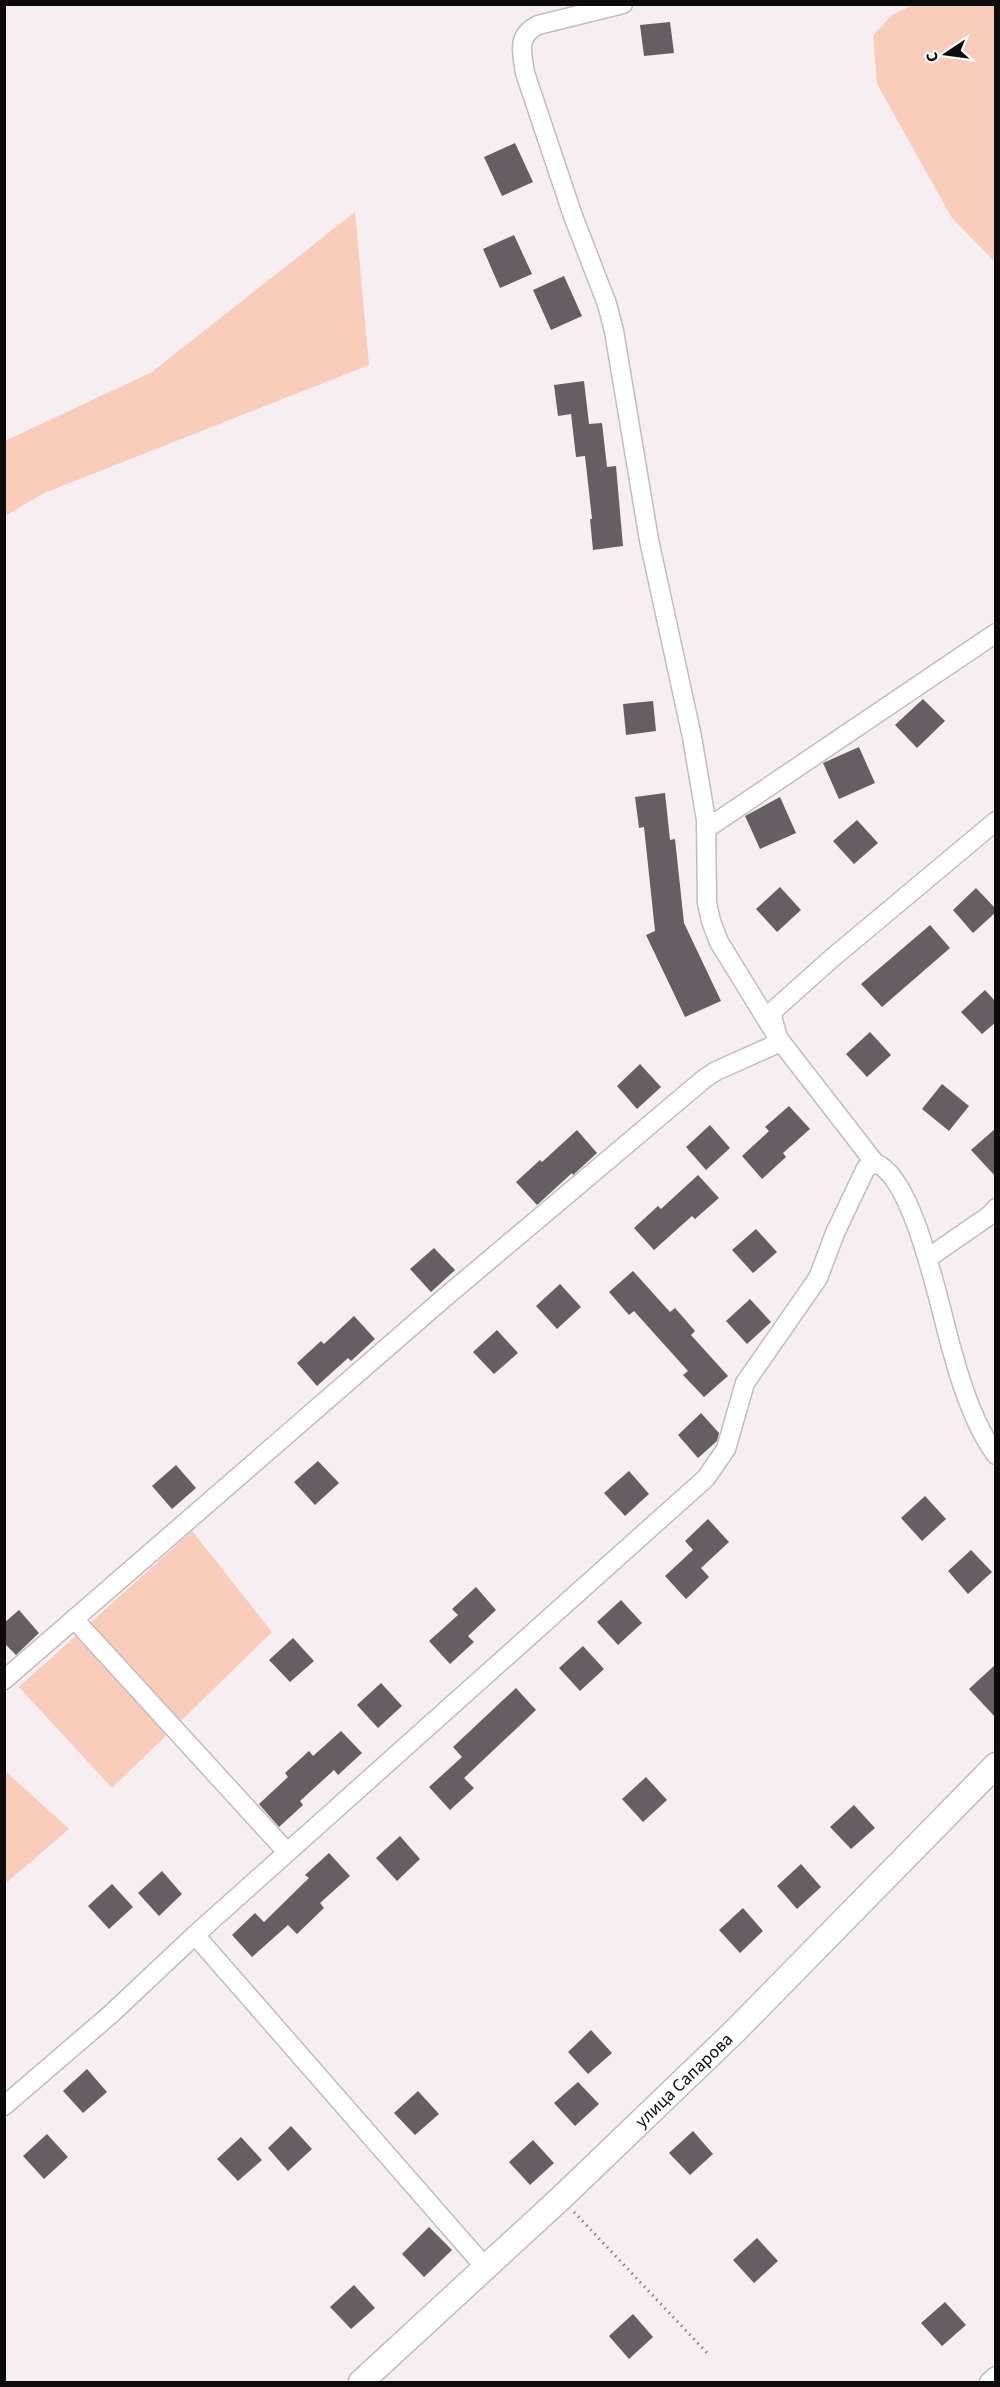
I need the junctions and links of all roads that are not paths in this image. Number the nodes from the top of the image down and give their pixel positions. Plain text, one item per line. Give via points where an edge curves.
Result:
1 (623, 4) edge
2 (996, 633) edge
3 (996, 821) edge
4 (706, 829) junction
5 (778, 1038) junction
6 (875, 1163) junction
7 (996, 1208) edge
8 (927, 1258) junction
9 (996, 1455) edge
10 (74, 1619) junction
11 (4, 1680) edge
12 (996, 1765) edge
13 (287, 1852) junction
14 (195, 1935) junction
15 (4, 2106) edge
16 (484, 2266) junction
17 (996, 2376) edge
18 (361, 2382) edge
19 (989, 2382) edge

1 - 4 street via 538,25 524,37 522,49 537,110 614,331 649,540 692,737
2 - 4 street
3 - 5 street via 774,1010
4 - 5 street via 707,903 711,921 719,942
5 - 6 street
5 - 10 street via 772,1046 704,1079
6 - 8 street via 898,1183
6 - 13 street via 866,1168 818,1278 744,1383 726,1449 706,1478
7 - 8 street
8 - 9 street via 953,1356 984,1439
10 - 11 street
10 - 13 street
12 - 16 main road, улица Сапарова via 736,2030 561,2198
13 - 14 street
14 - 15 street
14 - 16 street
16 - 18 main road, улица Сапарова
17 - 19 street

